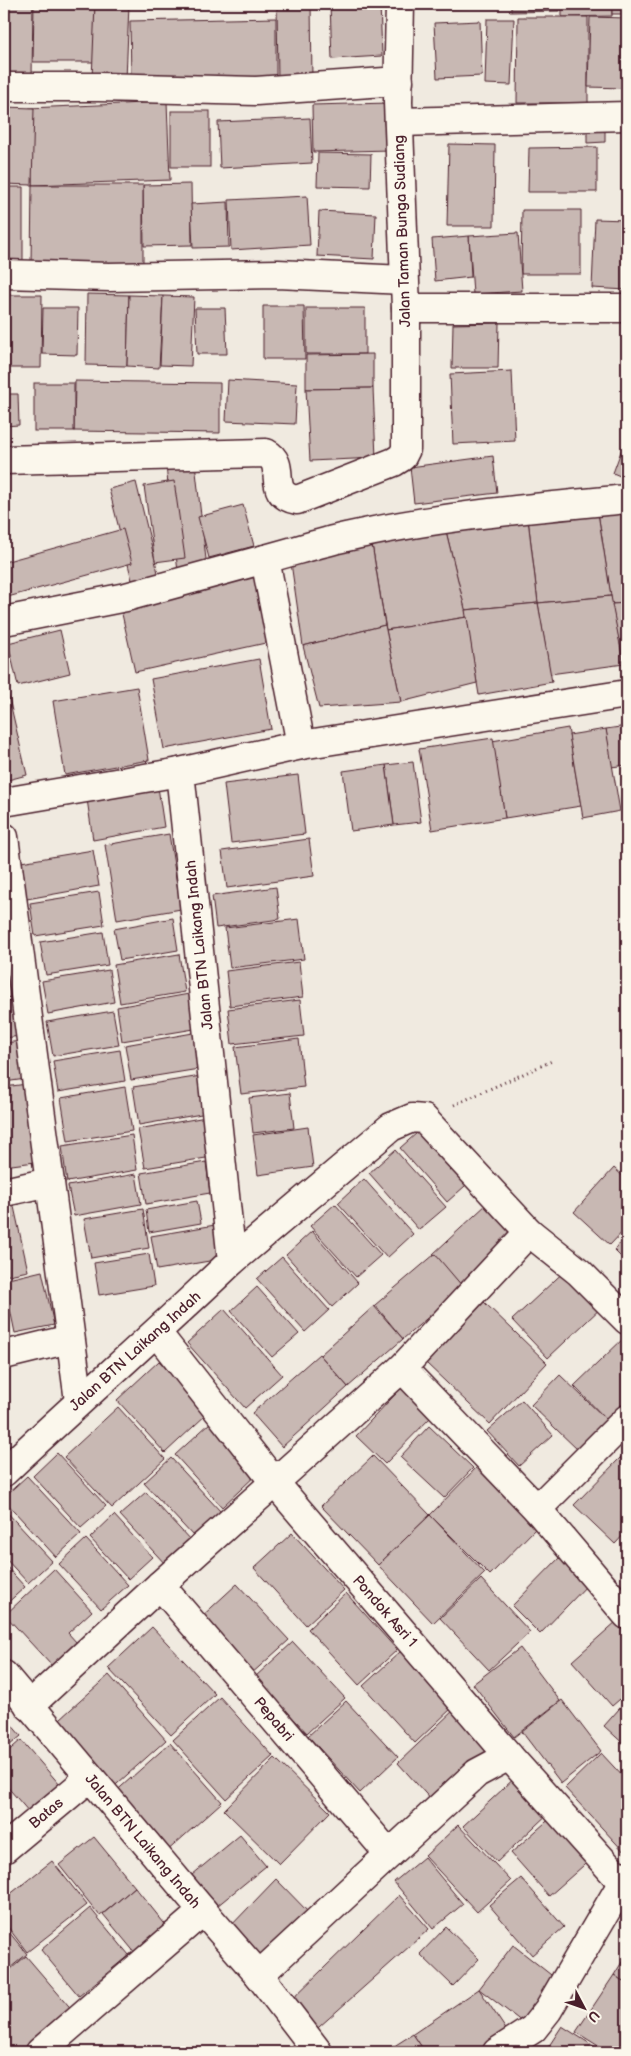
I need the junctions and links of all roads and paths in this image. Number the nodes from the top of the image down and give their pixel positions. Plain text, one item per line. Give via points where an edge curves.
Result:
1 (400, 4) edge
2 (399, 81) junction
3 (4, 87) edge
4 (627, 116) edge
5 (399, 122) junction
6 (4, 274) edge
7 (404, 280) junction
8 (406, 308) junction
9 (627, 308) edge
10 (4, 460) edge
11 (627, 500) edge
12 (266, 560) junction
13 (4, 621) edge
14 (627, 694) edge
15 (301, 745) junction
16 (180, 772) junction
17 (4, 802) edge
18 (4, 837) edge
19 (552, 1061) dead end
20 (424, 1119) junction
21 (50, 1182) junction
22 (4, 1192) edge
23 (529, 1232) junction
24 (232, 1261) junction
25 (627, 1320) edge
26 (157, 1333) junction
27 (70, 1339) junction
28 (4, 1355) edge
29 (402, 1368) junction
30 (79, 1401) junction
31 (627, 1420) edge
32 (4, 1472) edge
33 (275, 1483) junction
34 (537, 1509) junction
35 (160, 1585) junction
36 (627, 1615) edge
37 (4, 1675) edge
38 (29, 1706) junction
39 (509, 1756) junction
40 (89, 1778) junction
41 (4, 1849) edge
42 (389, 1854) junction
43 (624, 1878) edge
44 (203, 1911) junction
45 (259, 1975) junction
46 (40, 2052) edge
47 (318, 2052) edge
48 (497, 2052) edge

1 - 2 street, Jalan Taman Bunga Sudiang
2 - 3 street via 256,90
2 - 5 street, Jalan Taman Bunga Sudiang
4 - 5 street
5 - 7 street, Jalan Taman Bunga Sudiang
6 - 7 street via 109,277 278,274
7 - 8 street, Jalan Taman Bunga Sudiang
8 - 9 street
8 - 10 street, Jalan Taman Bunga Sudiang via 406,449 402,457 297,500 285,496 278,486 277,463 266,453
11 - 12 street via 501,511 406,526 345,537
12 - 13 street via 126,597
12 - 15 street
14 - 15 street
15 - 16 street
16 - 17 street
16 - 24 street, Jalan BTN Laikang Indah
18 - 21 street
19 - 20 path
20 - 23 street
20 - 24 street via 412,1118 391,1126
21 - 22 street
21 - 27 street
23 - 25 street via 579,1272
23 - 29 street
24 - 26 street, Jalan BTN Laikang Indah
26 - 30 street, Jalan BTN Laikang Indah
26 - 33 street, Pondok Asri 1
27 - 28 street
27 - 30 street
29 - 33 street
29 - 34 street
30 - 32 street, Jalan BTN Laikang Indah
31 - 34 street
33 - 35 street
33 - 39 street, Pondok Asri 1
34 - 36 street
35 - 38 street
35 - 42 street, Pepabri
37 - 38 street, Jalan BTN Laikang Indah
38 - 40 street, Jalan BTN Laikang Indah
39 - 42 street via 477,1773
39 - 43 street, Pondok Asri 1
40 - 41 street, Batas
40 - 44 street, Jalan BTN Laikang Indah
42 - 45 street
43 - 48 street via 548,2010 533,2029
44 - 45 street
44 - 46 street, Jalan BTN Laikang Indah
45 - 47 street

